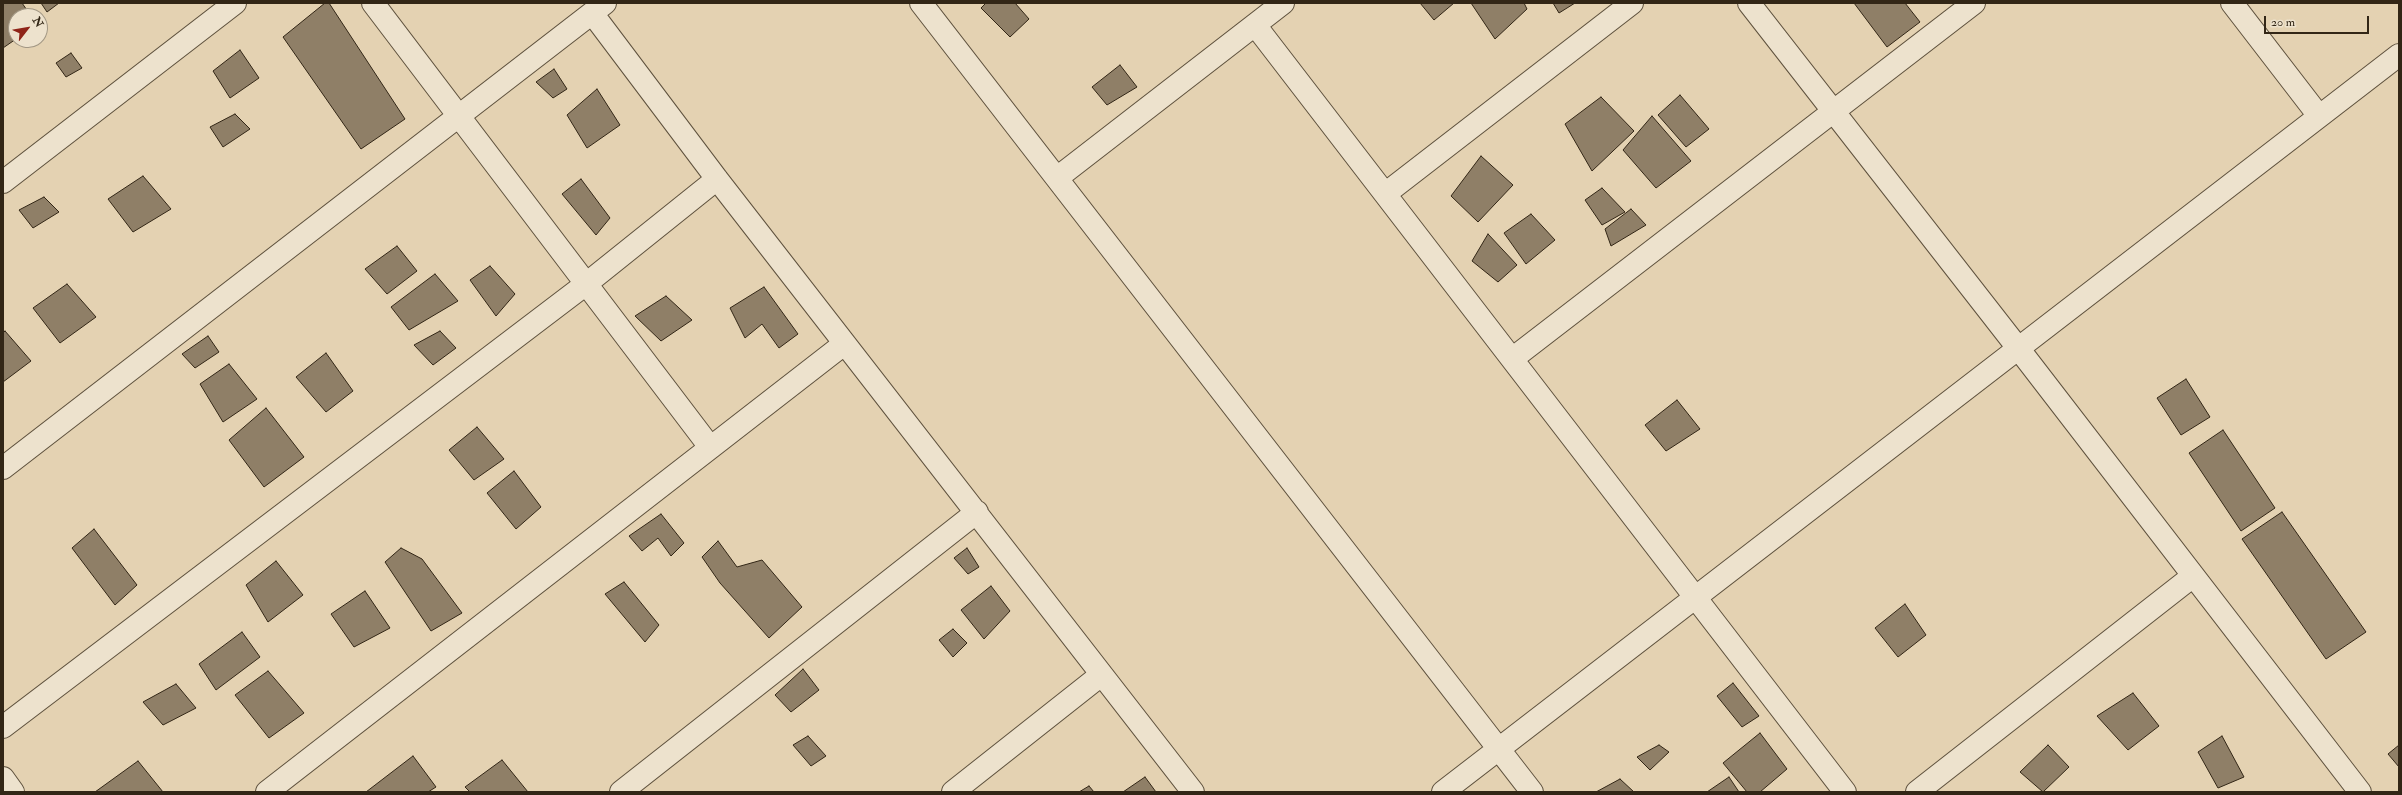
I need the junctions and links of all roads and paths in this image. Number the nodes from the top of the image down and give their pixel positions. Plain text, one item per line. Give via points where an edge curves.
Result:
1 (235, 3) edge
2 (373, 3) edge
3 (1283, 3) edge
4 (1632, 3) edge
5 (1749, 3) edge
6 (1974, 3) edge
7 (2232, 3) edge
8 (931, 6) edge
9 (599, 8) edge
10 (1255, 25) junction
11 (2399, 55) edge
12 (1834, 112) junction
13 (459, 116) junction
14 (2319, 116) junction
15 (1057, 178) junction
16 (717, 179) junction
17 (3, 182) edge
18 (1385, 194) junction
19 (586, 284) junction
20 (844, 344) junction
21 (2018, 348) junction
22 (1512, 359) junction
23 (710, 447) junction
24 (3, 468) edge
25 (977, 512) junction
26 (2193, 576) junction
27 (1695, 598) junction
28 (1102, 675) junction
29 (3, 727) edge
30 (1499, 749) junction
31 (3, 778) edge
32 (14, 792) edge
33 (267, 792) edge
34 (621, 792) edge
35 (953, 792) edge
36 (1192, 792) edge
37 (1443, 792) edge
38 (1532, 792) edge
39 (1845, 792) edge
40 (1917, 792) edge
41 (2360, 792) edge

1 - 17 street
2 - 13 street
3 - 10 street
4 - 18 street
5 - 12 street
6 - 12 street
7 - 14 street
8 - 15 street
9 - 13 street
9 - 16 street
10 - 15 street
10 - 18 street
11 - 14 street
12 - 21 street
12 - 22 street
13 - 19 street
13 - 24 street
14 - 21 street
15 - 30 street
16 - 19 street
16 - 20 street
18 - 22 street
19 - 23 street
19 - 29 street
20 - 23 street
20 - 25 street
21 - 26 street
21 - 27 street
22 - 27 street
23 - 33 street
25 - 28 street
25 - 34 street
26 - 40 street
26 - 41 street
27 - 30 street
27 - 39 street
28 - 35 street
28 - 36 street
30 - 37 street
30 - 38 street
31 - 32 street

